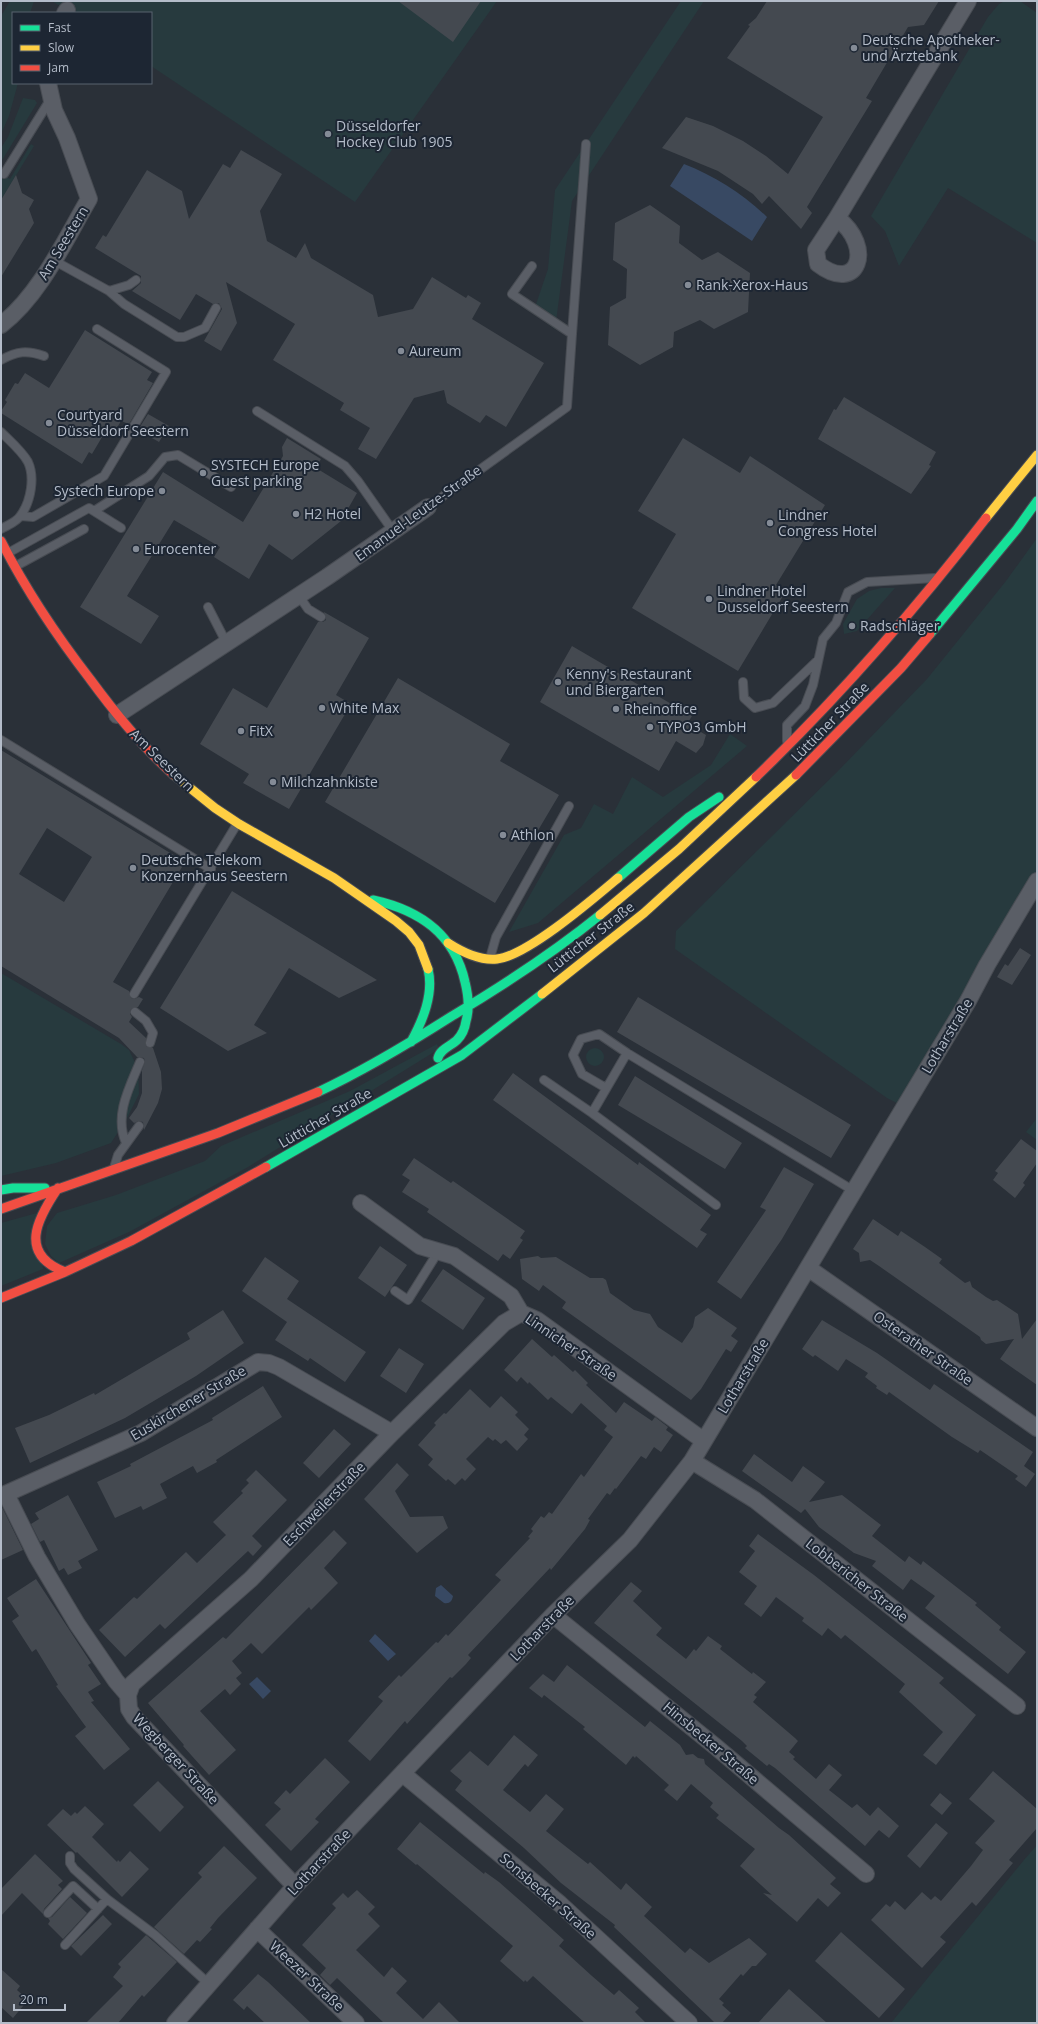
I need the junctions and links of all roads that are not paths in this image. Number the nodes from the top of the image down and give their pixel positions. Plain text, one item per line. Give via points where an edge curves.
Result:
1 (968, 1) edge
2 (48, 84) edge
3 (50, 100) junction
4 (586, 144) dead end
5 (4, 174) dead end
6 (836, 218) dead end
7 (53, 260) junction
8 (532, 266) dead end
9 (136, 280) dead end
10 (109, 291) junction
11 (216, 308) dead end
12 (1, 325) edge
13 (97, 329) dead end
14 (572, 334) junction
15 (44, 356) dead end
16 (1, 360) edge
17 (257, 411) dead end
18 (1, 432) edge
19 (1037, 455) edge
20 (232, 487) dead end
21 (1037, 501) edge
22 (428, 507) joint
23 (94, 511) junction
24 (21, 516) junction
25 (121, 528) dead end
26 (1, 529) edge
27 (84, 529) dead end
28 (393, 531) junction
29 (3, 548) edge
30 (15, 567) junction
31 (938, 578) junction
32 (299, 596) junction
33 (208, 607) dead end
34 (321, 616) dead end
35 (226, 642) junction
36 (818, 660) junction
37 (743, 682) dead end
38 (117, 715) junction
39 (2, 737) edge
40 (787, 744) junction
41 (744, 787) junction
42 (569, 806) dead end
43 (238, 823) junction
44 (211, 869) junction
45 (1037, 881) edge
46 (368, 898) junction
47 (448, 943) junction
48 (490, 959) junction
49 (134, 994) dead end
50 (468, 1007) junction
51 (135, 1012) dead end
52 (150, 1043) dead end
53 (410, 1043) junction
54 (627, 1053) junction
55 (140, 1062) dead end
56 (436, 1071) junction
57 (544, 1080) dead end
58 (606, 1088) junction
59 (592, 1113) junction
60 (139, 1126) dead end
61 (126, 1143) junction
62 (114, 1169) junction
63 (58, 1188) junction
64 (1, 1190) edge
65 (854, 1191) junction
66 (362, 1203) dead end
67 (716, 1205) dead end
68 (1, 1209) edge
69 (438, 1252) junction
70 (808, 1268) junction
71 (65, 1272) junction
72 (395, 1291) dead end
73 (1, 1298) edge
74 (521, 1313) junction
75 (1037, 1428) edge
76 (392, 1433) junction
77 (704, 1441) junction
78 (692, 1461) junction
79 (4, 1495) edge
80 (553, 1615) junction
81 (128, 1695) junction
82 (1017, 1706) dead end
83 (403, 1774) junction
84 (70, 1856) dead end
85 (866, 1874) dead end
86 (295, 1886) junction
87 (107, 1899) junction
88 (98, 1909) junction
89 (48, 1913) dead end
90 (258, 1929) junction
91 (65, 1944) dead end
92 (209, 1984) junction
93 (175, 2023) edge
94 (356, 2023) edge
95 (690, 2023) edge

1 - 6 street
2 - 3 street, Am Seestern
3 - 5 lane
3 - 7 street, Am Seestern via 89,199
4 - 14 lane, Emanuel-Leutze-Straße
7 - 10 lane
7 - 12 street, Am Seestern via 25,302
8 - 14 lane via 512,294
9 - 10 lane
10 - 11 lane via 124,304 177,337 184,337 205,328
13 - 24 lane via 166,372 104,476 33,517
14 - 22 lane, Emanuel-Leutze-Straße via 567,407
15 - 16 lane via 31,351
17 - 28 lane via 345,466
18 - 24 lane via 22,454 30,469 31,488
19 - 31 main road, Lütticher Straße
20 - 23 lane via 178,455 165,457 149,476
21 - 56 main road, Lütticher Straße via 1017,529 901,668 807,766 644,913 519,1012 462,1055
22 - 28 street, Emanuel-Leutze-Straße
23 - 25 lane
23 - 29 lane via 88,508
24 - 26 lane
27 - 30 lane
28 - 32 street, Emanuel-Leutze-Straße
29 - 30 main road, Am Seestern
30 - 38 main road, Am Seestern via 46,620
31 - 36 lane via 867,582 848,592 836,623 823,639
31 - 40 main road, Lütticher Straße via 881,647
32 - 34 lane via 308,609
32 - 35 street, Emanuel-Leutze-Straße
33 - 35 lane
35 - 38 street, Emanuel-Leutze-Straße
36 - 37 lane via 773,703 755,708 744,698
36 - 40 lane via 805,706 787,725
38 - 43 main road, Am Seestern via 148,751 194,792
39 - 44 lane
40 - 41 main road, Lütticher Straße
41 - 48 main road via 711,800 614,882 534,942 516,953
41 - 50 main road, Lütticher Straße via 704,826 552,952
42 - 48 lane via 496,937
43 - 44 lane
43 - 46 main road, Am Seestern
44 - 49 lane
45 - 65 street, Lotharstraße
46 - 47 main road via 401,906 434,928
46 - 53 main road via 409,932 420,948 429,972 430,993 427,1009
47 - 48 main road via 466,954
47 - 50 main road via 466,981
50 - 53 main road, Lütticher Straße
50 - 56 main road via 462,1034 439,1053
51 - 52 lane via 146,1021 153,1033
53 - 62 main road, Lütticher Straße via 346,1078 280,1107 197,1141
54 - 58 lane
54 - 58 lane via 599,1034 581,1039 573,1056 582,1074
54 - 65 lane
55 - 61 lane via 123,1106 121,1132
56 - 71 main road, Lütticher Straße via 131,1241
57 - 59 lane
58 - 59 lane
59 - 67 lane
60 - 61 lane
61 - 62 lane via 116,1158
62 - 63 main road, Lütticher Straße
63 - 64 main road
63 - 68 main road, Lütticher Straße
63 - 71 main road via 39,1222 35,1244 43,1260
65 - 70 street, Lotharstraße
66 - 69 street, Linnicher Straße via 420,1246
69 - 72 lane via 408,1300
69 - 74 street, Linnicher Straße via 454,1256 511,1296
70 - 75 street, Osterather Straße
70 - 77 street, Lotharstraße
71 - 73 main road, Lütticher Straße
74 - 76 street, Eschweilerstraße via 504,1323
74 - 77 street, Linnicher Straße via 537,1320
76 - 79 street, Euskirchener Straße via 280,1367 258,1362 141,1433
76 - 81 street, Eschweilerstraße via 251,1579 132,1684
77 - 78 street, Lotharstraße
78 - 80 street, Lotharstraße via 630,1540
78 - 82 street, Lobbericher Straße via 755,1500
79 - 81 street, Wegberger Straße via 77,1624
80 - 83 street, Lotharstraße
80 - 85 street, Hinsbecker Straße via 716,1747
81 - 86 street, Wegberger Straße via 129,1709 134,1717
83 - 86 street, Lotharstraße
83 - 95 street, Sonsbecker Straße via 560,1904
84 - 87 lane via 70,1863 74,1869
86 - 90 street, Lotharstraße
87 - 88 lane
87 - 92 lane via 155,1935
88 - 89 lane via 73,1886
88 - 91 lane
90 - 92 street, Lotharstraße
90 - 94 street, Weezer Straße
92 - 93 street, Lotharstraße

